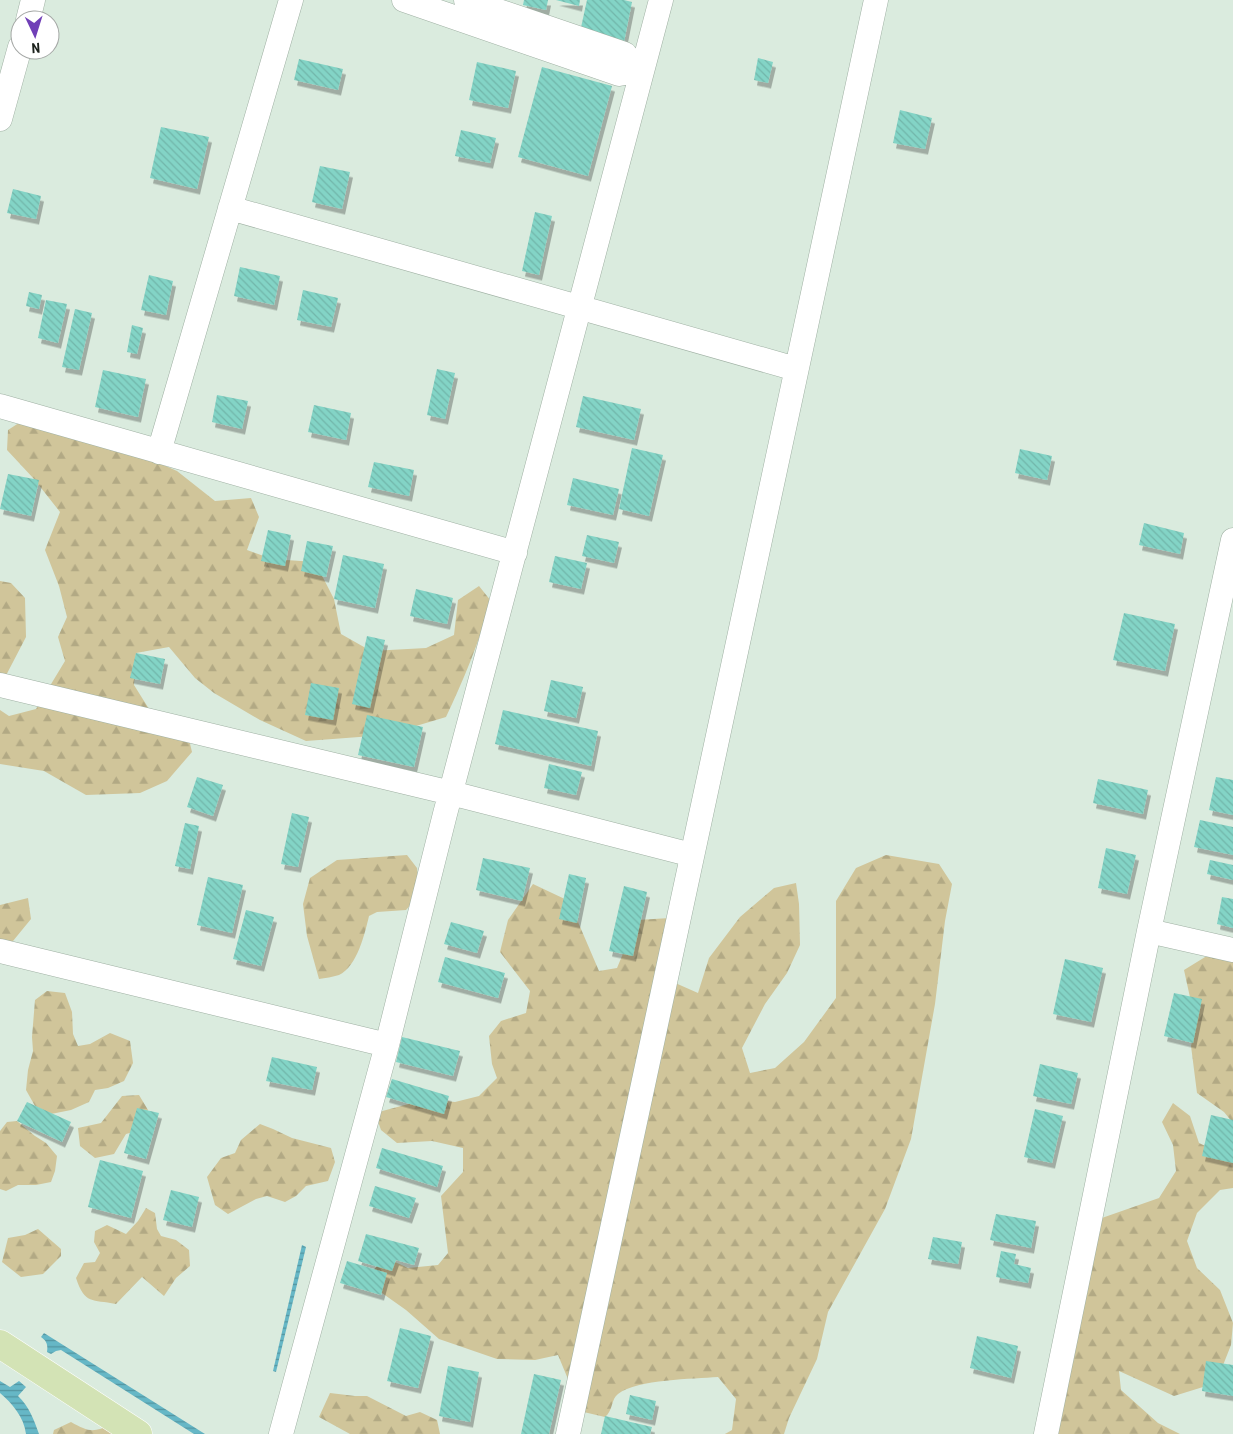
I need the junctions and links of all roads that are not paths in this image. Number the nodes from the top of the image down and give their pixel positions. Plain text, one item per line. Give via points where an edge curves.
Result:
1 (290, 0) edge
2 (404, 0) edge
3 (466, 0) edge
4 (661, 0) edge
5 (876, 0) edge
6 (17, 60) edge
7 (636, 70) junction
8 (0, 119) edge
9 (230, 208) junction
10 (579, 308) junction
11 (796, 369) junction
12 (0, 406) edge
13 (159, 452) junction
14 (1233, 540) edge
15 (515, 553) junction
16 (0, 685) edge
17 (451, 793) junction
18 (692, 855) junction
19 (1149, 931) junction
20 (1233, 950) edge
21 (0, 951) edge
22 (387, 1045) junction
23 (0, 1344) edge
24 (138, 1434) edge
25 (281, 1434) edge
26 (568, 1434) edge
27 (1046, 1434) edge

1 - 9 street
2 - 7 street via 619,74
3 - 7 street via 625,54
4 - 7 street
5 - 11 street
6 - 8 street
7 - 10 street
9 - 10 street
9 - 13 street
10 - 11 street
10 - 15 street
11 - 18 street
12 - 13 street
13 - 15 street
14 - 19 street
15 - 17 street
16 - 17 street
17 - 18 street
17 - 22 street
18 - 26 street
19 - 20 street
19 - 27 street
21 - 22 street
22 - 25 street
23 - 24 main road

